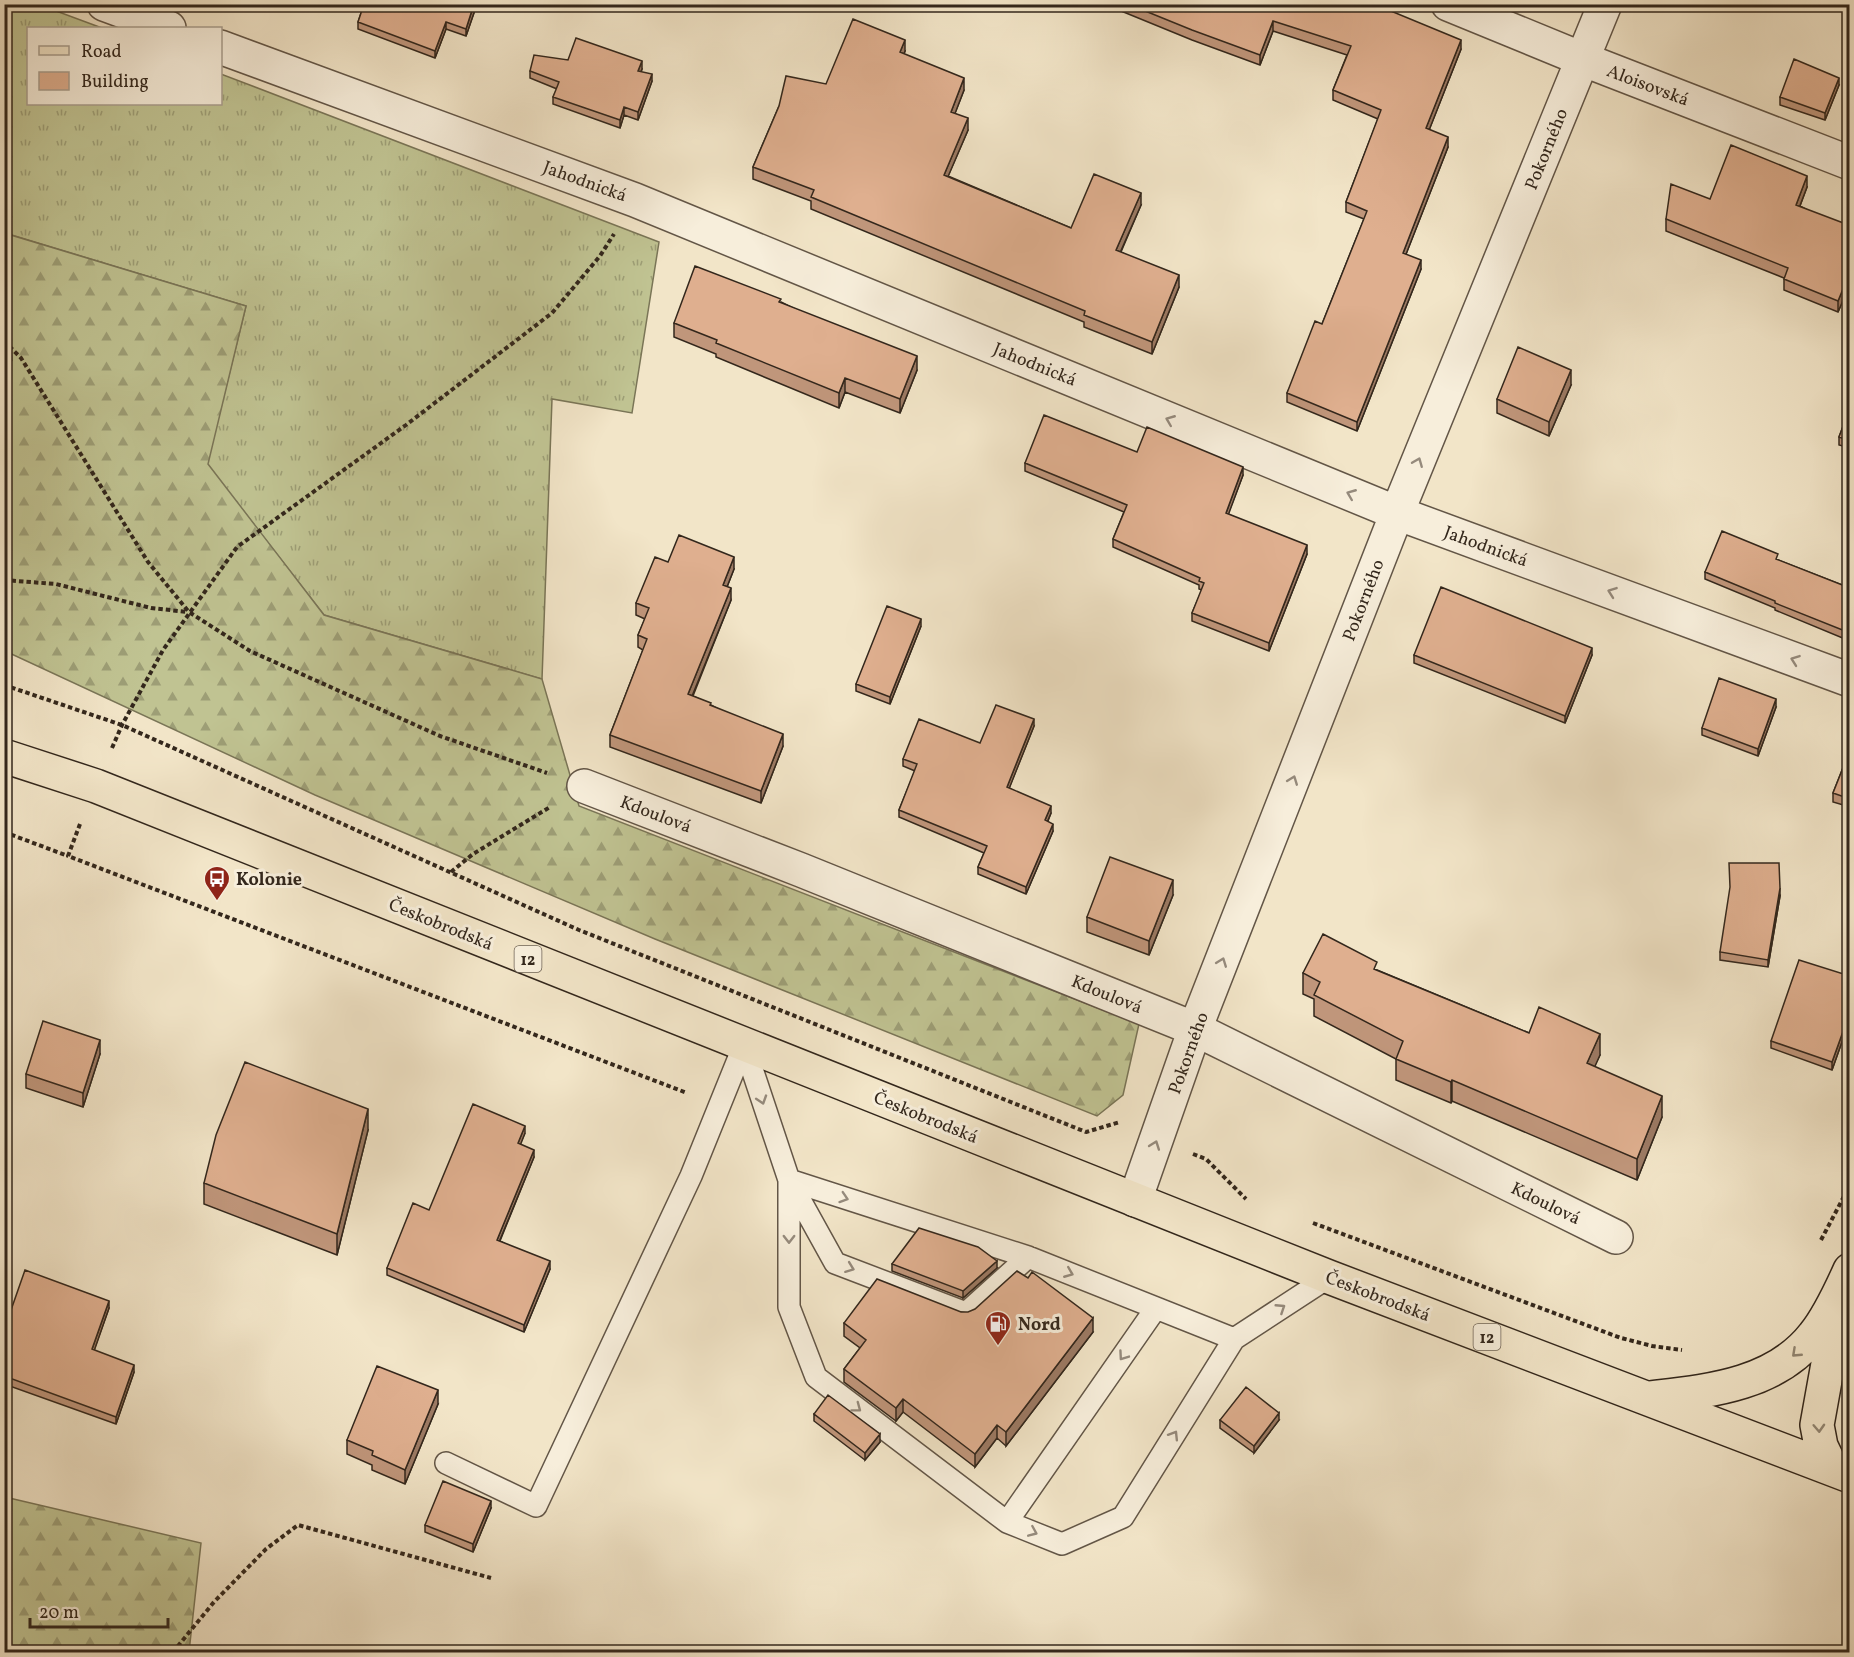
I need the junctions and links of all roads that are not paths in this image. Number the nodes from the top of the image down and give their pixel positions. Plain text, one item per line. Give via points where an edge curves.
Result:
1 (104, 4) edge
2 (1448, 4) edge
3 (1605, 4) edge
4 (166, 27) edge
5 (222, 48) edge
6 (1582, 59) junction
7 (1850, 164) edge
8 (1397, 513) junction
9 (1850, 680) edge
10 (4, 756) edge
11 (584, 786) road end
12 (1195, 1029) junction
13 (744, 1045) junction
14 (789, 1180) junction
15 (1135, 1200) junction
16 (1616, 1237) dead end
17 (1028, 1257) junction
18 (1329, 1277) junction
19 (1845, 1279) edge
20 (1156, 1308) junction
21 (1234, 1339) junction
22 (1645, 1398) junction
23 (446, 1463) dead end
24 (1841, 1473) edge
25 (1007, 1522) junction

1 - 4 street
2 - 6 street, Aloisovská
3 - 6 street, Pokorného
8 -> 5 street, Jahodnická via 635,200
6 - 7 street, Aloisovská
8 -> 6 street, Pokorného
9 -> 8 street, Jahodnická
12 -> 8 street, Pokorného
10 - 13 main road, Českobrodská / 12 via 96,786
11 - 12 street, Kdoulová
15 -> 12 street, Pokorného
12 - 16 street, Kdoulová
13 -> 14 lane
13 - 15 main road, Českobrodská / 12
13 - 23 lane via 691,1176 536,1506
14 -> 17 lane
14 -> 17 lane via 836,1263 966,1313
14 -> 25 lane via 789,1306 816,1377
15 - 18 main road, Českobrodská / 12
17 -> 20 lane
21 -> 18 lane
18 - 22 main road, Českobrodská / 12
19 -> 22 main road via 1815,1334 1783,1365 1724,1387
19 -> 24 main road via 1817,1425 1821,1446
20 - 21 lane
20 -> 25 lane
25 -> 21 lane via 1062,1544 1123,1517
22 - 24 main road, Českobrodská / 12

